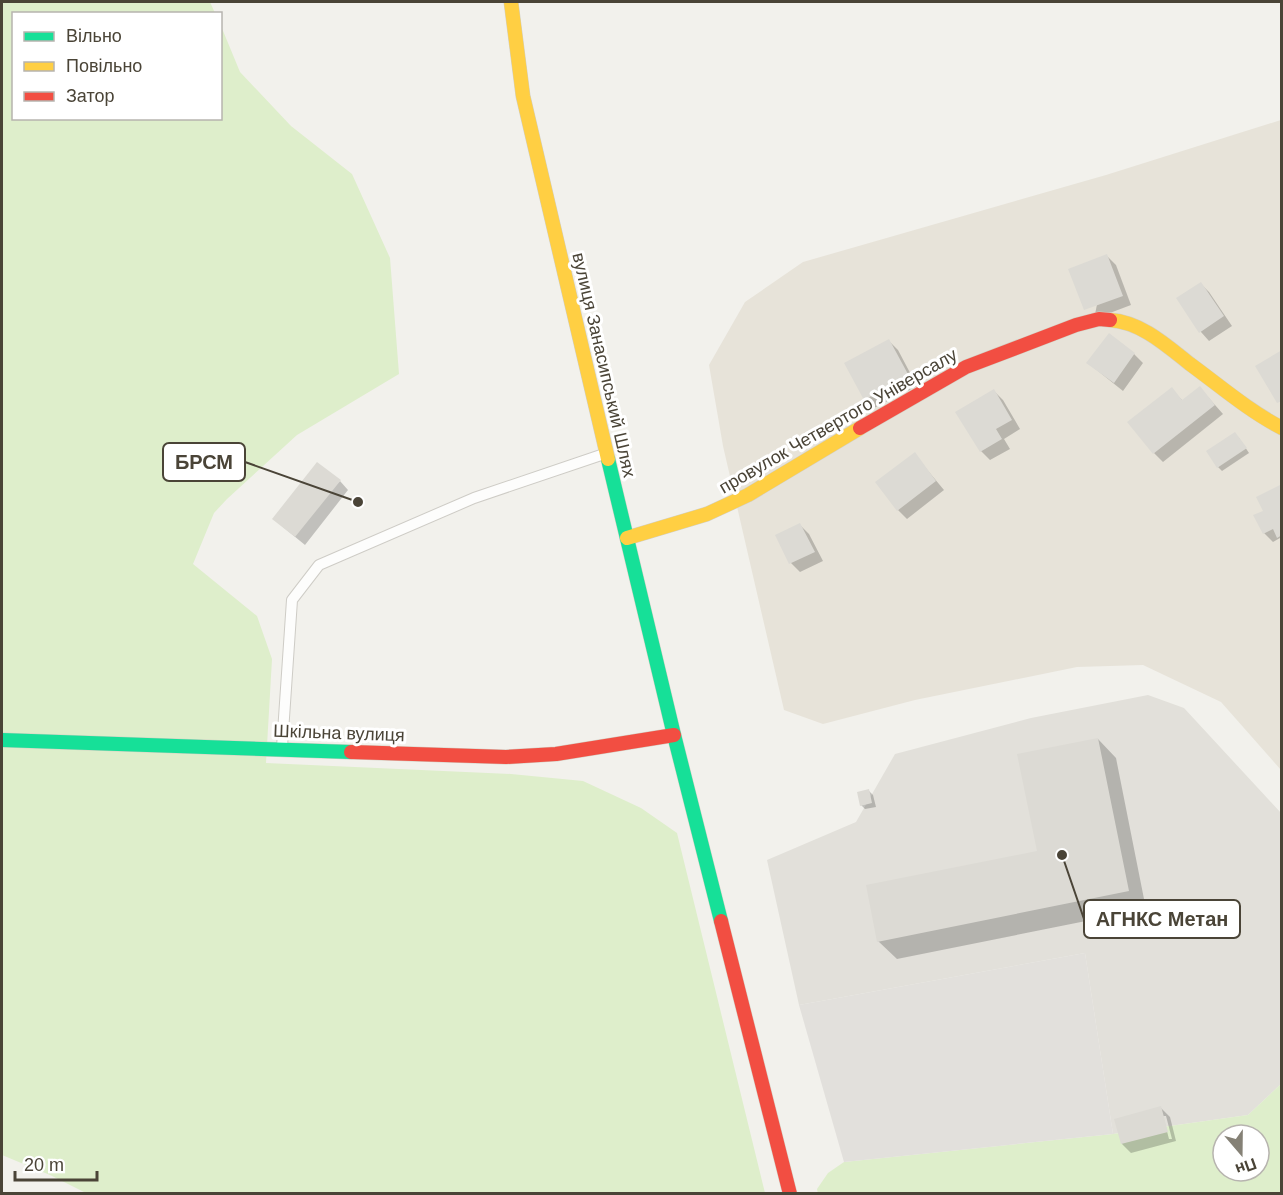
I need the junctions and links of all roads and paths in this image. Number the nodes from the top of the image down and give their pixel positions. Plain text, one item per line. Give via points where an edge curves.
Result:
1 (511, 2) edge
2 (1281, 428) edge
3 (607, 453) junction
4 (627, 538) junction
5 (674, 735) junction
6 (2, 740) edge
7 (282, 749) junction
8 (790, 1194) edge

1 - 3 main road, вулиця Занасипський Шлях via 523,96
2 - 4 main road, провулок Четвертого Універсалу via 1155,337 1124,321 1100,319 966,367 748,495 707,514
3 - 4 main road, вулиця Занасипський Шлях
3 - 7 lane via 474,498 320,565 292,600
4 - 5 main road, вулиця Занасипський Шлях
5 - 7 main road, Шкільна вулиця via 556,754 506,757
5 - 8 main road, вулиця Занасипський Шлях
6 - 7 main road, Шкільна вулиця

